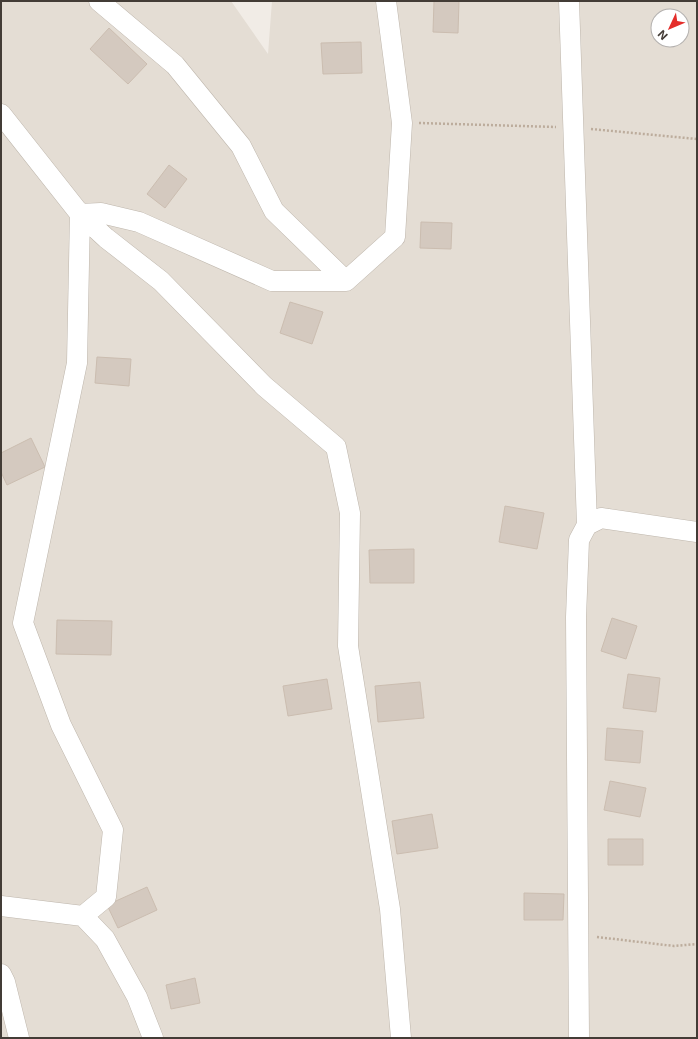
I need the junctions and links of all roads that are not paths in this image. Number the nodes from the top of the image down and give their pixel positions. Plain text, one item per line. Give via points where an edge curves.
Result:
1 (99, 1) edge
2 (386, 1) edge
3 (569, 1) edge
4 (1, 114) edge
5 (80, 214) junction
6 (346, 281) junction
7 (587, 525) junction
8 (697, 532) edge
9 (1, 906) edge
10 (83, 916) junction
11 (1, 974) edge
12 (19, 1038) edge
13 (153, 1038) edge
14 (402, 1038) edge
15 (579, 1038) edge

1 - 6 street via 175,65 241,146 274,212
2 - 6 street via 402,123 395,237
3 - 7 street
4 - 5 street
5 - 6 street via 101,213 139,222 272,281
5 - 10 street via 77,363 23,623 61,725 114,830 106,897
5 - 14 street via 161,282 264,386 336,447 350,512 348,646 390,910
7 - 8 street via 601,518
7 - 15 street via 579,540 576,617
9 - 10 street
10 - 13 street via 105,939 137,997
11 - 12 street

